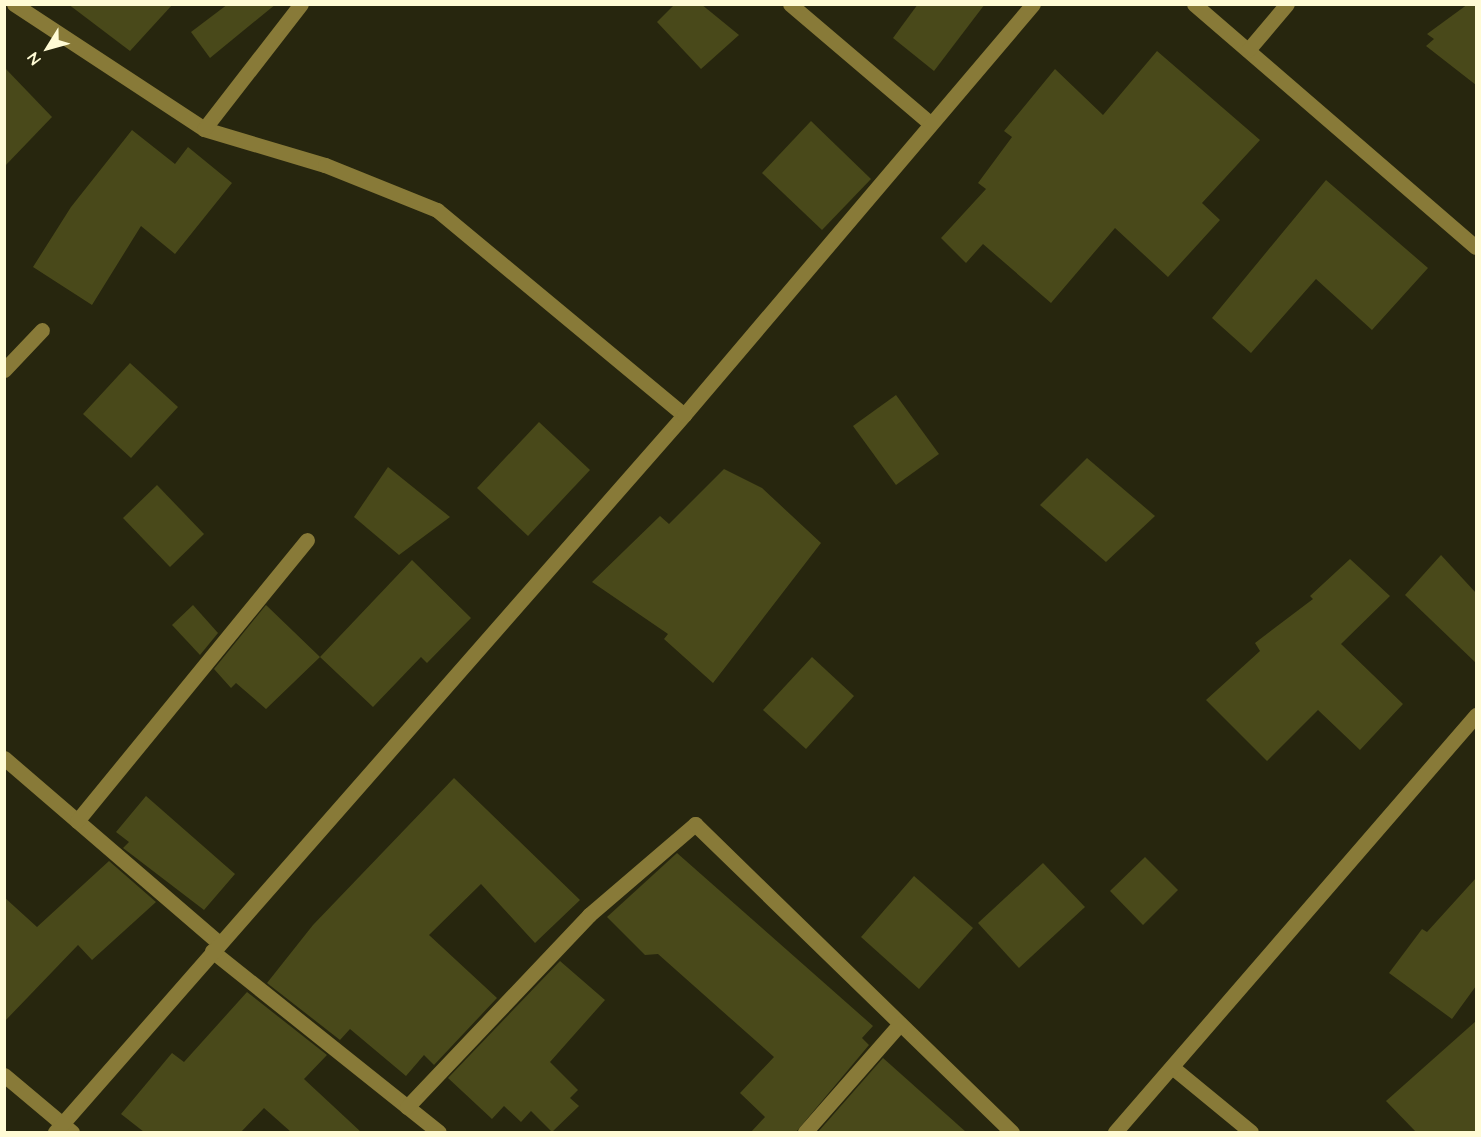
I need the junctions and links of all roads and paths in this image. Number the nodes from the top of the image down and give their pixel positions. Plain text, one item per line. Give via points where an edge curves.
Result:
1 (14, 4) edge
2 (301, 4) edge
3 (790, 4) edge
4 (1033, 4) edge
5 (1194, 4) edge
6 (1287, 4) edge
7 (1248, 50) junction
8 (930, 123) junction
9 (204, 129) junction
10 (1476, 246) edge
11 (42, 330) dead end
12 (4, 370) edge
13 (684, 415) junction
14 (307, 540) dead end
15 (1476, 715) edge
16 (4, 758) edge
17 (77, 821) junction
18 (215, 947) junction
19 (900, 1024) junction
20 (1172, 1067) junction
21 (4, 1075) edge
22 (407, 1107) junction
23 (63, 1130) edge
24 (439, 1132) edge
25 (805, 1132) edge
26 (1012, 1132) edge
27 (1115, 1132) edge
28 (1251, 1132) edge

1 - 9 street
2 - 9 street
3 - 8 street
4 - 8 street
5 - 7 street
6 - 7 street
7 - 10 street
8 - 13 street
9 - 13 street via 325,165 437,210
11 - 12 street
13 - 18 street
14 - 17 street
15 - 20 street
16 - 17 street
17 - 18 street
18 - 22 street
18 - 23 street
19 - 22 street via 695,824 589,915
19 - 25 street
19 - 26 street
20 - 27 street
20 - 28 street
21 - 23 street
22 - 24 street

